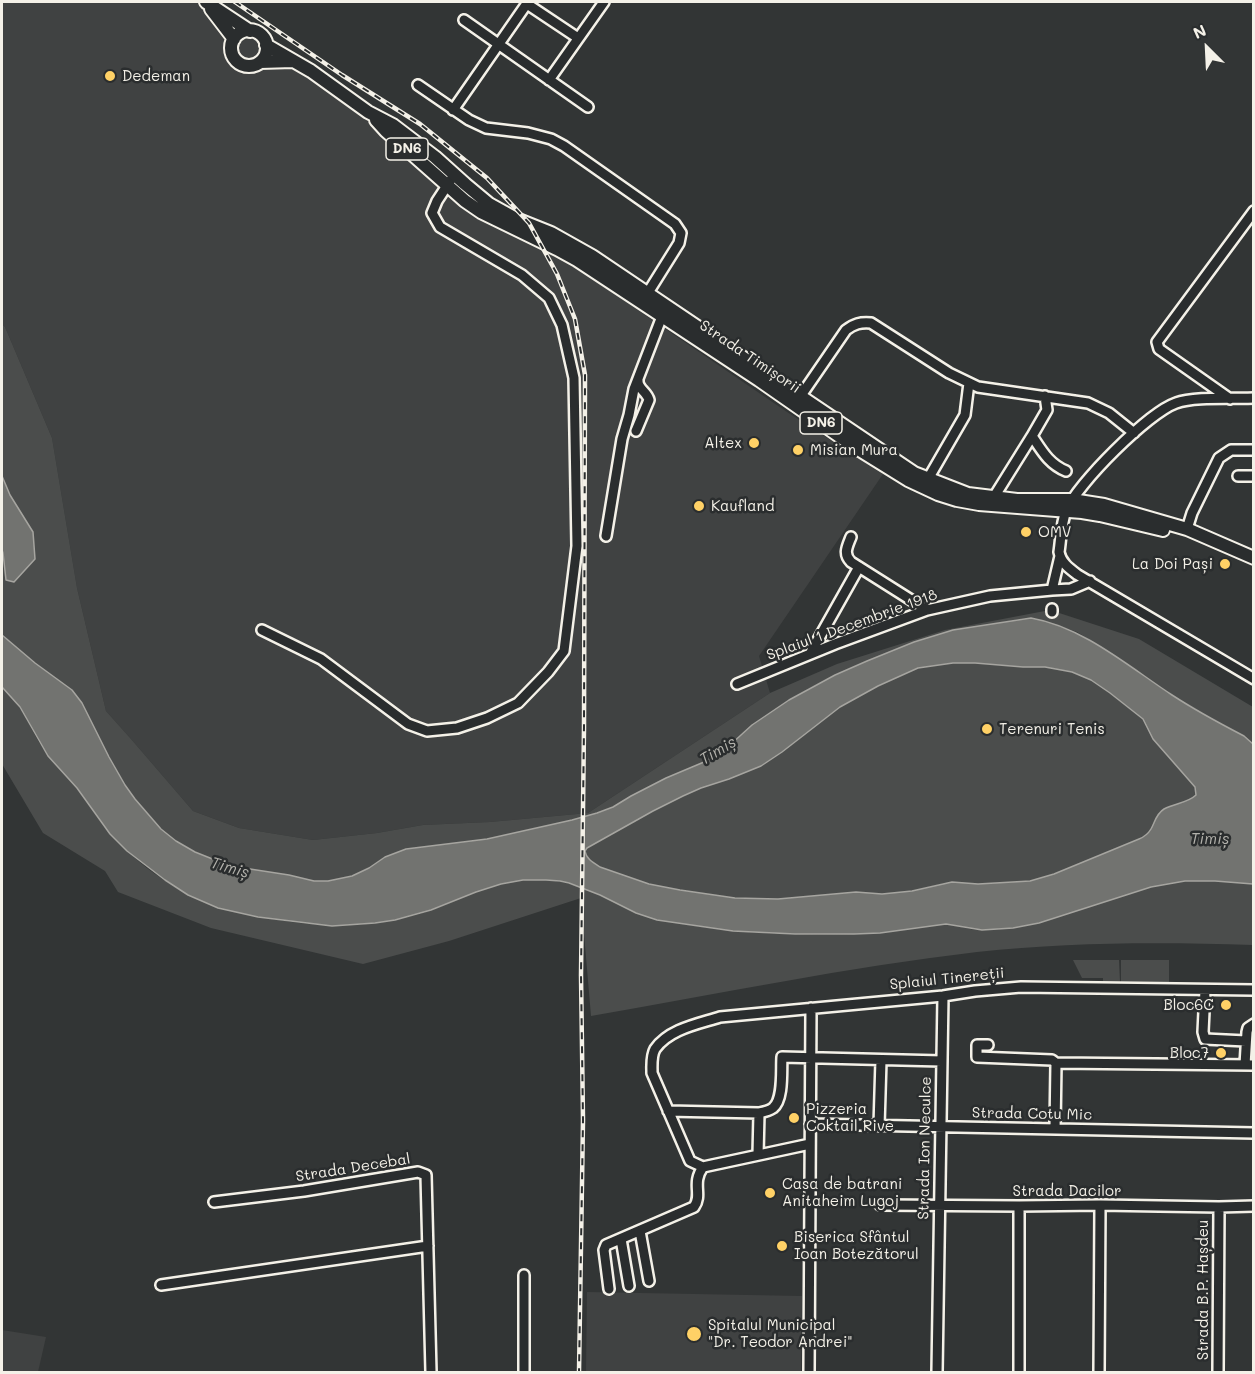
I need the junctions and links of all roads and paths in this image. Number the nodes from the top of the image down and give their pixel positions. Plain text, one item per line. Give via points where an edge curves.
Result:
1 (206, 2) edge
2 (604, 2) edge
3 (527, 3) edge
4 (464, 20) dead end
5 (250, 30) junction
6 (578, 38) junction
7 (234, 39) junction
8 (266, 45) junction
9 (498, 45) junction
10 (293, 61) junction
11 (260, 62) junction
12 (549, 80) junction
13 (418, 85) dead end
14 (588, 107) dead end
15 (453, 110) junction
16 (451, 180) junction
17 (1254, 211) edge
18 (645, 298) junction
19 (664, 311) junction
20 (638, 379) junction
21 (969, 383) junction
22 (1045, 396) junction
23 (800, 397) junction
24 (1254, 398) edge
25 (1230, 399) junction
26 (636, 431) dead end
27 (1134, 433) junction
28 (1032, 436) junction
29 (1254, 450) edge
30 (1066, 471) dead end
31 (1238, 476) dead end
32 (1254, 476) edge
33 (928, 479) junction
34 (994, 497) junction
35 (1072, 500) junction
36 (1066, 512) junction
37 (1187, 529) junction
38 (606, 536) dead end
39 (851, 537) dead end
40 (1228, 547) junction
41 (1060, 556) junction
42 (1254, 558) edge
43 (859, 567) junction
44 (1090, 581) junction
45 (1052, 590) junction
46 (927, 610) junction
47 (262, 630) dead end
48 (819, 637) junction
49 (835, 644) junction
50 (810, 654) junction
51 (1254, 679) edge
52 (737, 684) dead end
53 (1205, 990) junction
54 (1254, 990) edge
55 (942, 996) junction
56 (811, 1008) junction
57 (1254, 1024) edge
58 (1246, 1041) junction
59 (988, 1046) dead end
60 (811, 1058) junction
61 (881, 1060) junction
62 (942, 1061) junction
63 (1056, 1063) junction
64 (1249, 1065) edge
65 (668, 1111) junction
66 (759, 1113) junction
67 (810, 1124) junction
68 (879, 1126) junction
69 (942, 1127) junction
70 (1054, 1129) junction
71 (1254, 1133) edge
72 (810, 1144) junction
73 (758, 1155) junction
74 (704, 1167) junction
75 (214, 1202) dead end
76 (880, 1204) dead end
77 (939, 1205) junction
78 (1100, 1205) junction
79 (1019, 1206) junction
80 (1254, 1206) edge
81 (1219, 1207) junction
82 (640, 1231) junction
83 (621, 1239) junction
84 (428, 1246) junction
85 (524, 1275) dead end
86 (649, 1281) dead end
87 (161, 1285) dead end
88 (629, 1286) dead end
89 (609, 1289) dead end
90 (431, 1372) edge
91 (524, 1372) edge
92 (808, 1372) edge
93 (937, 1372) edge
94 (1019, 1372) edge
95 (1100, 1372) edge
96 (1218, 1372) edge

1 - 5 main road
1 - 7 main road
2 - 6 street
3 - 6 street
3 - 9 street
4 - 9 street
5 - 7 main road
5 - 8 main road via 262,36
6 - 12 street
7 - 11 main road via 232,53 238,62 248,66
8 - 10 main road, Strada Timișorii / DN6
8 - 11 main road
9 - 12 street
9 - 15 street
10 - 11 main road
10 - 16 main road, Strada Timișorii / DN6 via 393,125 435,157
12 - 14 street
13 - 15 street
15 - 18 street via 486,128 551,139 675,224 681,238
16 - 18 main road, Strada Timișorii / DN6 via 516,219 572,244
16 - 47 street via 432,213 440,227 522,275 549,298 562,325 574,378 577,546 564,651 518,703 457,728 427,730 408,724 321,658
17 - 25 street via 1157,342 1160,349
18 - 19 main road, Strada Timișorii / DN6
19 - 20 street
19 - 23 main road, Strada Timișorii / DN6
19 - 36 main road, Strada Timișorii / DN6 via 908,480 948,497 979,504
20 - 26 street via 638,386 649,400
20 - 38 street via 622,439
21 - 22 street
21 - 23 street via 871,322 862,322 846,330
21 - 33 street via 965,415
22 - 27 street via 1088,403 1109,413
22 - 28 street via 1047,410
23 - 33 main road, Strada Timișorii / DN6
24 - 25 street
25 - 27 street via 1176,403
27 - 35 street
28 - 30 street via 1048,460
28 - 34 street
29 - 37 street via 1231,450 1219,458
31 - 32 street
33 - 34 main road, Strada Timișorii / DN6 via 968,494
34 - 35 main road, Strada Timișorii / DN6
35 - 36 street
35 - 37 main road, Strada Timișorii / DN6
36 - 40 main road, Strada Timișorii / DN6 via 1100,515
36 - 41 street
37 - 40 main road, Strada Timișorii / DN6
39 - 43 street via 847,557
40 - 42 main road, Strada Timișorii / DN6
41 - 44 street via 1066,566
41 - 45 street
43 - 46 street
43 - 48 street
44 - 45 street, Splaiul 1 Decembrie 1918 via 1071,589
44 - 51 street
45 - 46 street, Splaiul 1 Decembrie 1918 via 990,596
46 - 49 street, Splaiul 1 Decembrie 1918
48 - 49 street
48 - 50 street
49 - 50 street, Splaiul 1 Decembrie 1918
50 - 52 street, Splaiul 1 Decembrie 1918
53 - 54 street, Splaiul Tinereții
53 - 55 street, Splaiul Tinereții via 1020,987
53 - 58 street via 1205,1039
55 - 56 street, Splaiul Tinereții
55 - 62 street, Strada Ion Neculce
56 - 60 street
56 - 65 street, Splaiul Tinereții via 720,1017 668,1037 654,1050 651,1061
57 - 58 street via 1248,1028
58 - 64 street
59 - 63 street via 977,1045 977,1057
60 - 61 street
60 - 66 street via 782,1057 778,1101 773,1108
60 - 67 street
61 - 62 street
61 - 68 street
62 - 69 street, Strada Ion Neculce
63 - 64 street
63 - 70 street
65 - 66 street
65 - 74 street via 690,1161
66 - 73 street
67 - 68 street, Strada Cotu Mic
67 - 72 street
68 - 69 street, Strada Cotu Mic
69 - 70 street, Strada Cotu Mic
69 - 77 street, Strada Ion Neculce
70 - 71 street, Strada Cotu Mic
72 - 73 street
72 - 92 street
73 - 74 street
74 - 82 street via 696,1179 698,1202 694,1208
75 - 84 street, Strada Decebal via 418,1172 426,1175
76 - 77 street, Strada Dacilor
77 - 79 street, Strada Dacilor
77 - 93 street, Strada Ion Neculce
78 - 79 street, Strada Dacilor
78 - 81 street, Strada Dacilor
78 - 95 street
79 - 94 street
80 - 81 street, Strada Dacilor
81 - 96 street, Strada B.P. Hașdeu
82 - 83 street
82 - 86 street
83 - 88 street
83 - 89 street via 606,1245 604,1250
84 - 87 street
84 - 90 street, Strada Decebal
85 - 91 street

